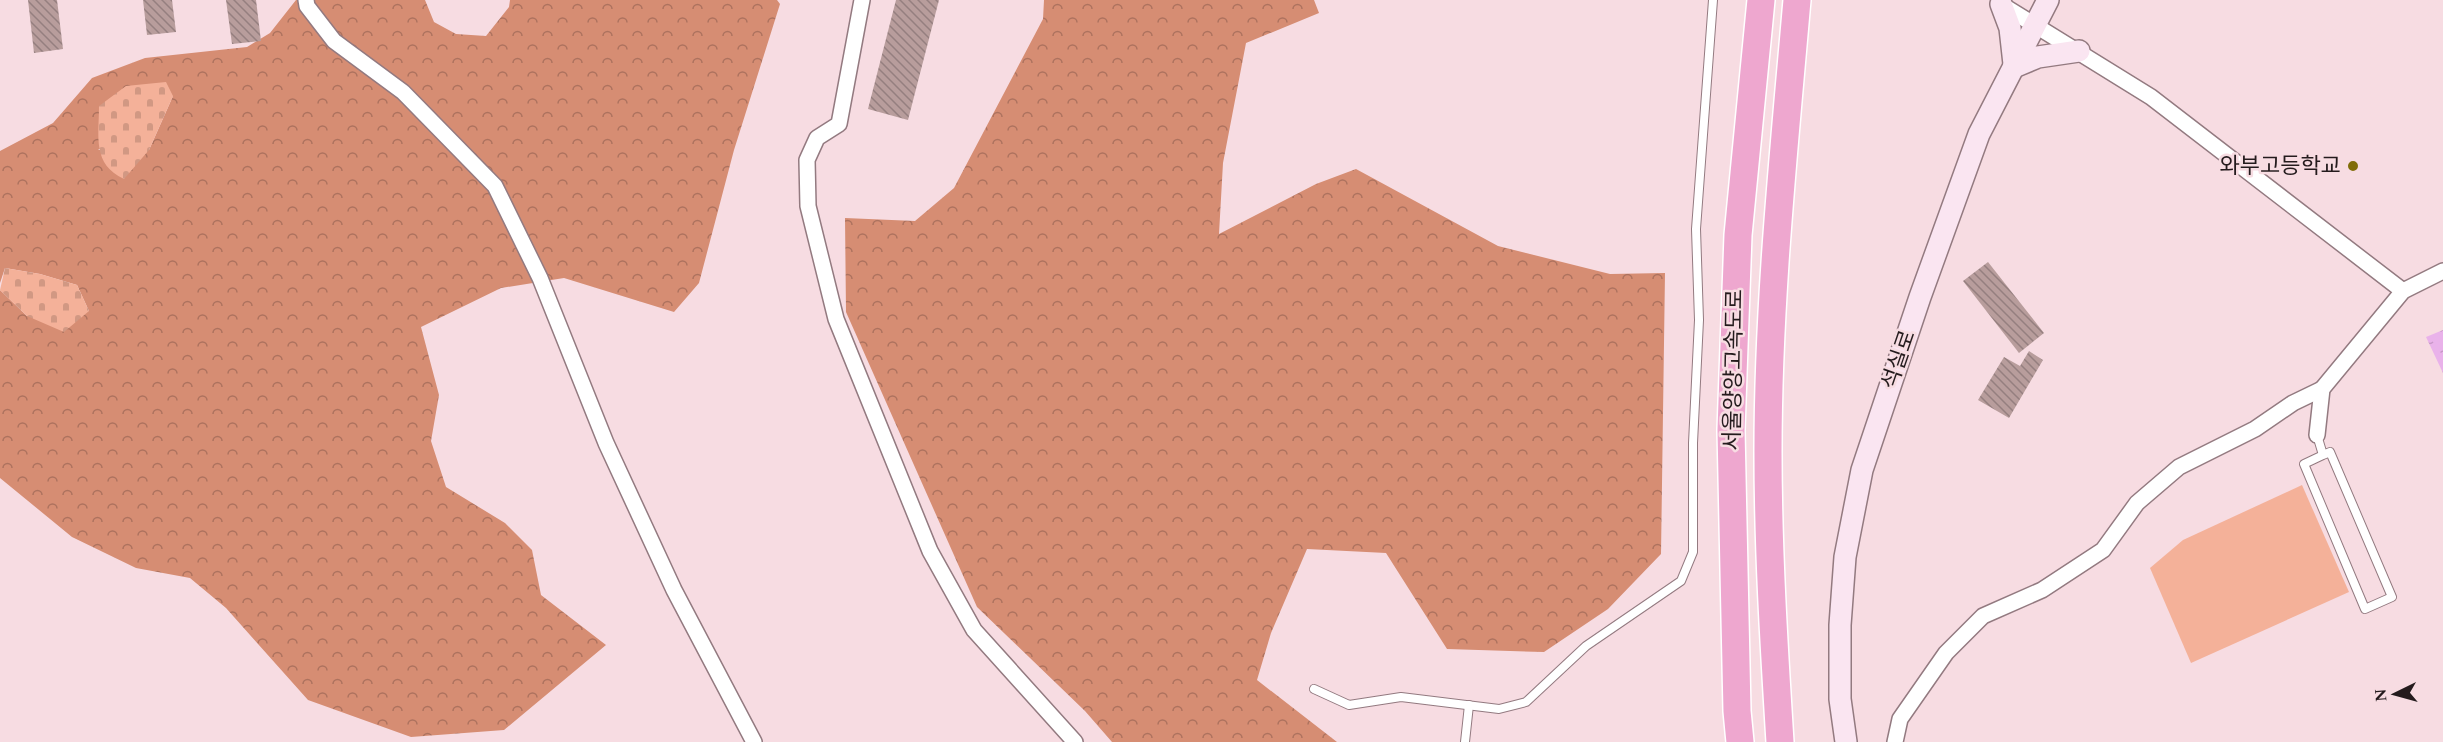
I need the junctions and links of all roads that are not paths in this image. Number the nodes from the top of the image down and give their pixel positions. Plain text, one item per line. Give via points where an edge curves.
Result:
1 (306, 0) edge
2 (862, 0) edge
3 (1713, 0) edge
4 (1761, 0) edge
5 (1797, 0) edge
6 (2048, 0) edge
7 (1997, 2) edge
8 (2035, 24) junction
9 (2079, 51) junction
10 (2014, 67) junction
11 (2443, 271) edge
12 (2403, 291) junction
13 (2322, 389) junction
14 (2317, 435) joint
15 (2323, 455) junction
16 (1314, 689) dead end
17 (1469, 705) junction
18 (754, 742) edge
19 (1075, 742) edge
20 (1465, 742) edge
21 (1740, 742) edge
22 (1780, 742) edge
23 (1846, 742) edge
24 (1895, 742) edge

1 - 18 street via 334,41 403,92 495,186 540,278 606,443 674,590
2 - 19 street via 839,124 817,138 807,160 808,206 836,319 930,551 974,630
3 - 17 lane via 1696,229 1699,320 1693,552 1681,581 1586,646 1526,702 1499,709
4 - 21 highway, 서울양양고속도로 via 1738,235 1731,430
5 - 22 highway, 서울양양고속도로 via 1777,239 1768,451
6 - 8 main road, 석실로
7 - 8 street
7 - 10 main road via 2010,28
8 - 9 street
8 - 10 main road, 석실로
9 - 10 main road via 2038,57
9 - 12 street via 2151,97
10 - 23 main road, 석실로 via 1979,134 1862,470 1845,557 1840,626 1840,699
11 - 12 street
12 - 13 street
13 - 14 street
13 - 24 street via 2255,429 2179,467 2137,503 2103,550 2042,590 1983,616 1946,653 1900,719
14 - 15 lane
15 - 15 lane via 2304,464 2365,609 2392,597 2330,452
16 - 17 lane via 1349,705 1401,697
17 - 20 lane

